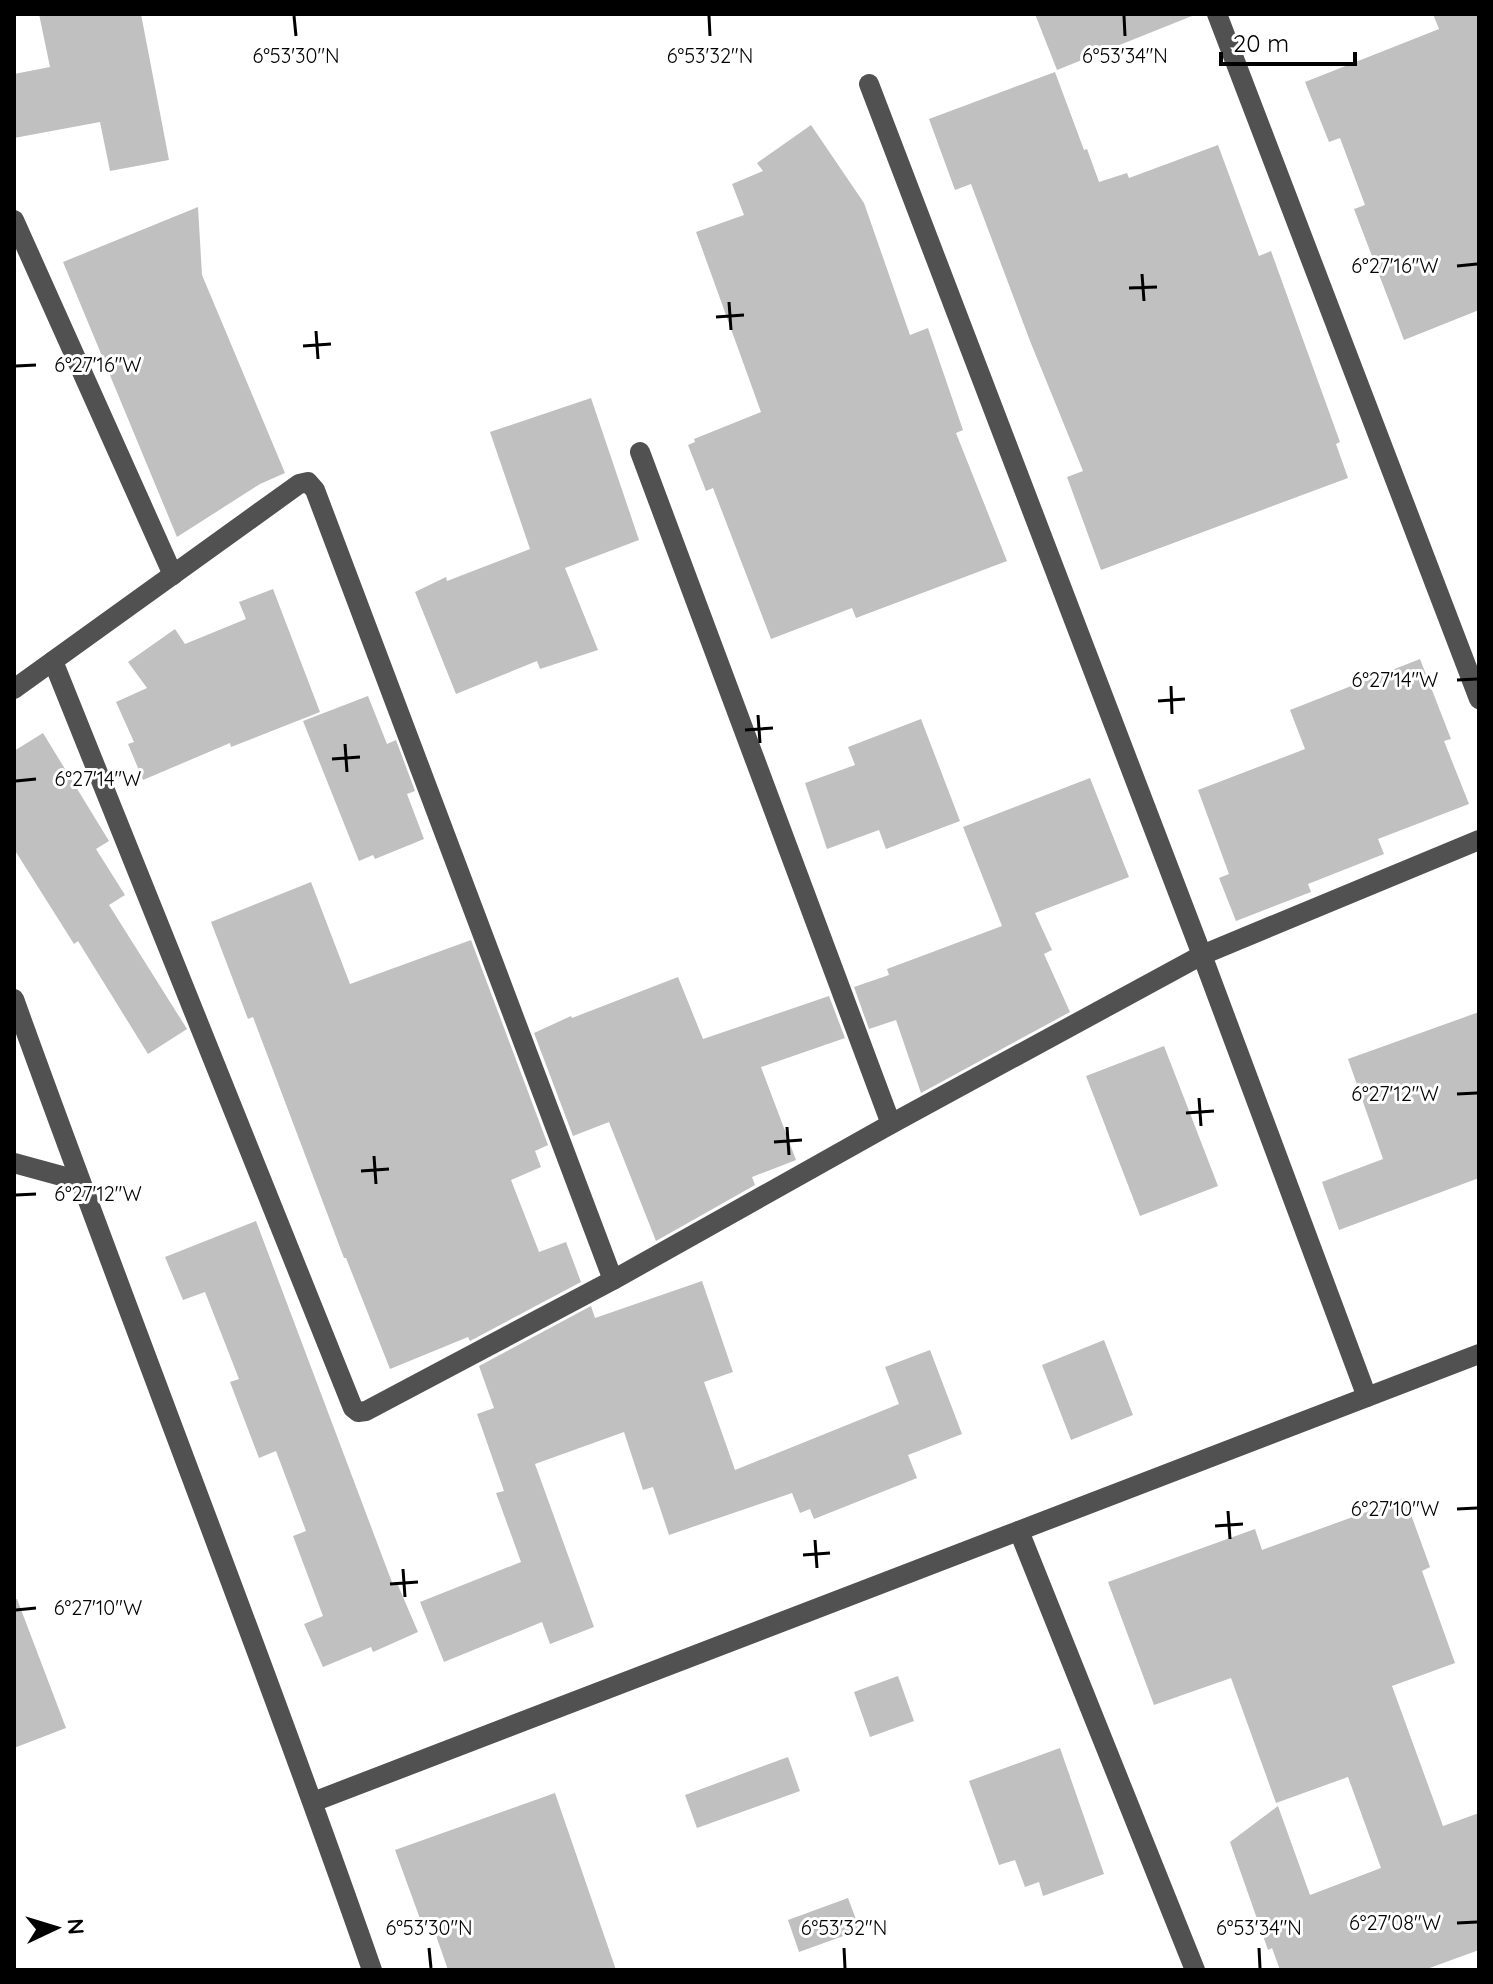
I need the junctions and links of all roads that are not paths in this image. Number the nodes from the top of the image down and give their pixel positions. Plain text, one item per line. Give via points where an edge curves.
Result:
1 (1217, 14) edge
2 (869, 84) dead end
3 (14, 220) edge
4 (640, 452) dead end
5 (173, 575) junction
6 (53, 661) junction
7 (14, 689) edge
8 (1479, 699) edge
9 (1479, 840) edge
10 (1202, 955) junction
11 (14, 999) edge
12 (891, 1124) junction
13 (14, 1163) edge
14 (80, 1181) junction
15 (613, 1280) junction
16 (1479, 1354) edge
17 (1367, 1397) junction
18 (1019, 1531) junction
19 (313, 1802) junction
20 (372, 1970) edge
21 (1195, 1970) edge

1 - 8 street
2 - 10 street
3 - 5 street
4 - 12 street
5 - 6 street
5 - 15 street via 299,484 308,482 315,490
6 - 7 street
6 - 15 street via 353,1408 366,1411
9 - 10 street
10 - 12 street
10 - 17 street
11 - 14 street
12 - 15 street
13 - 14 street
14 - 19 street
16 - 17 street
17 - 18 street
18 - 19 street
18 - 21 street
19 - 20 street

